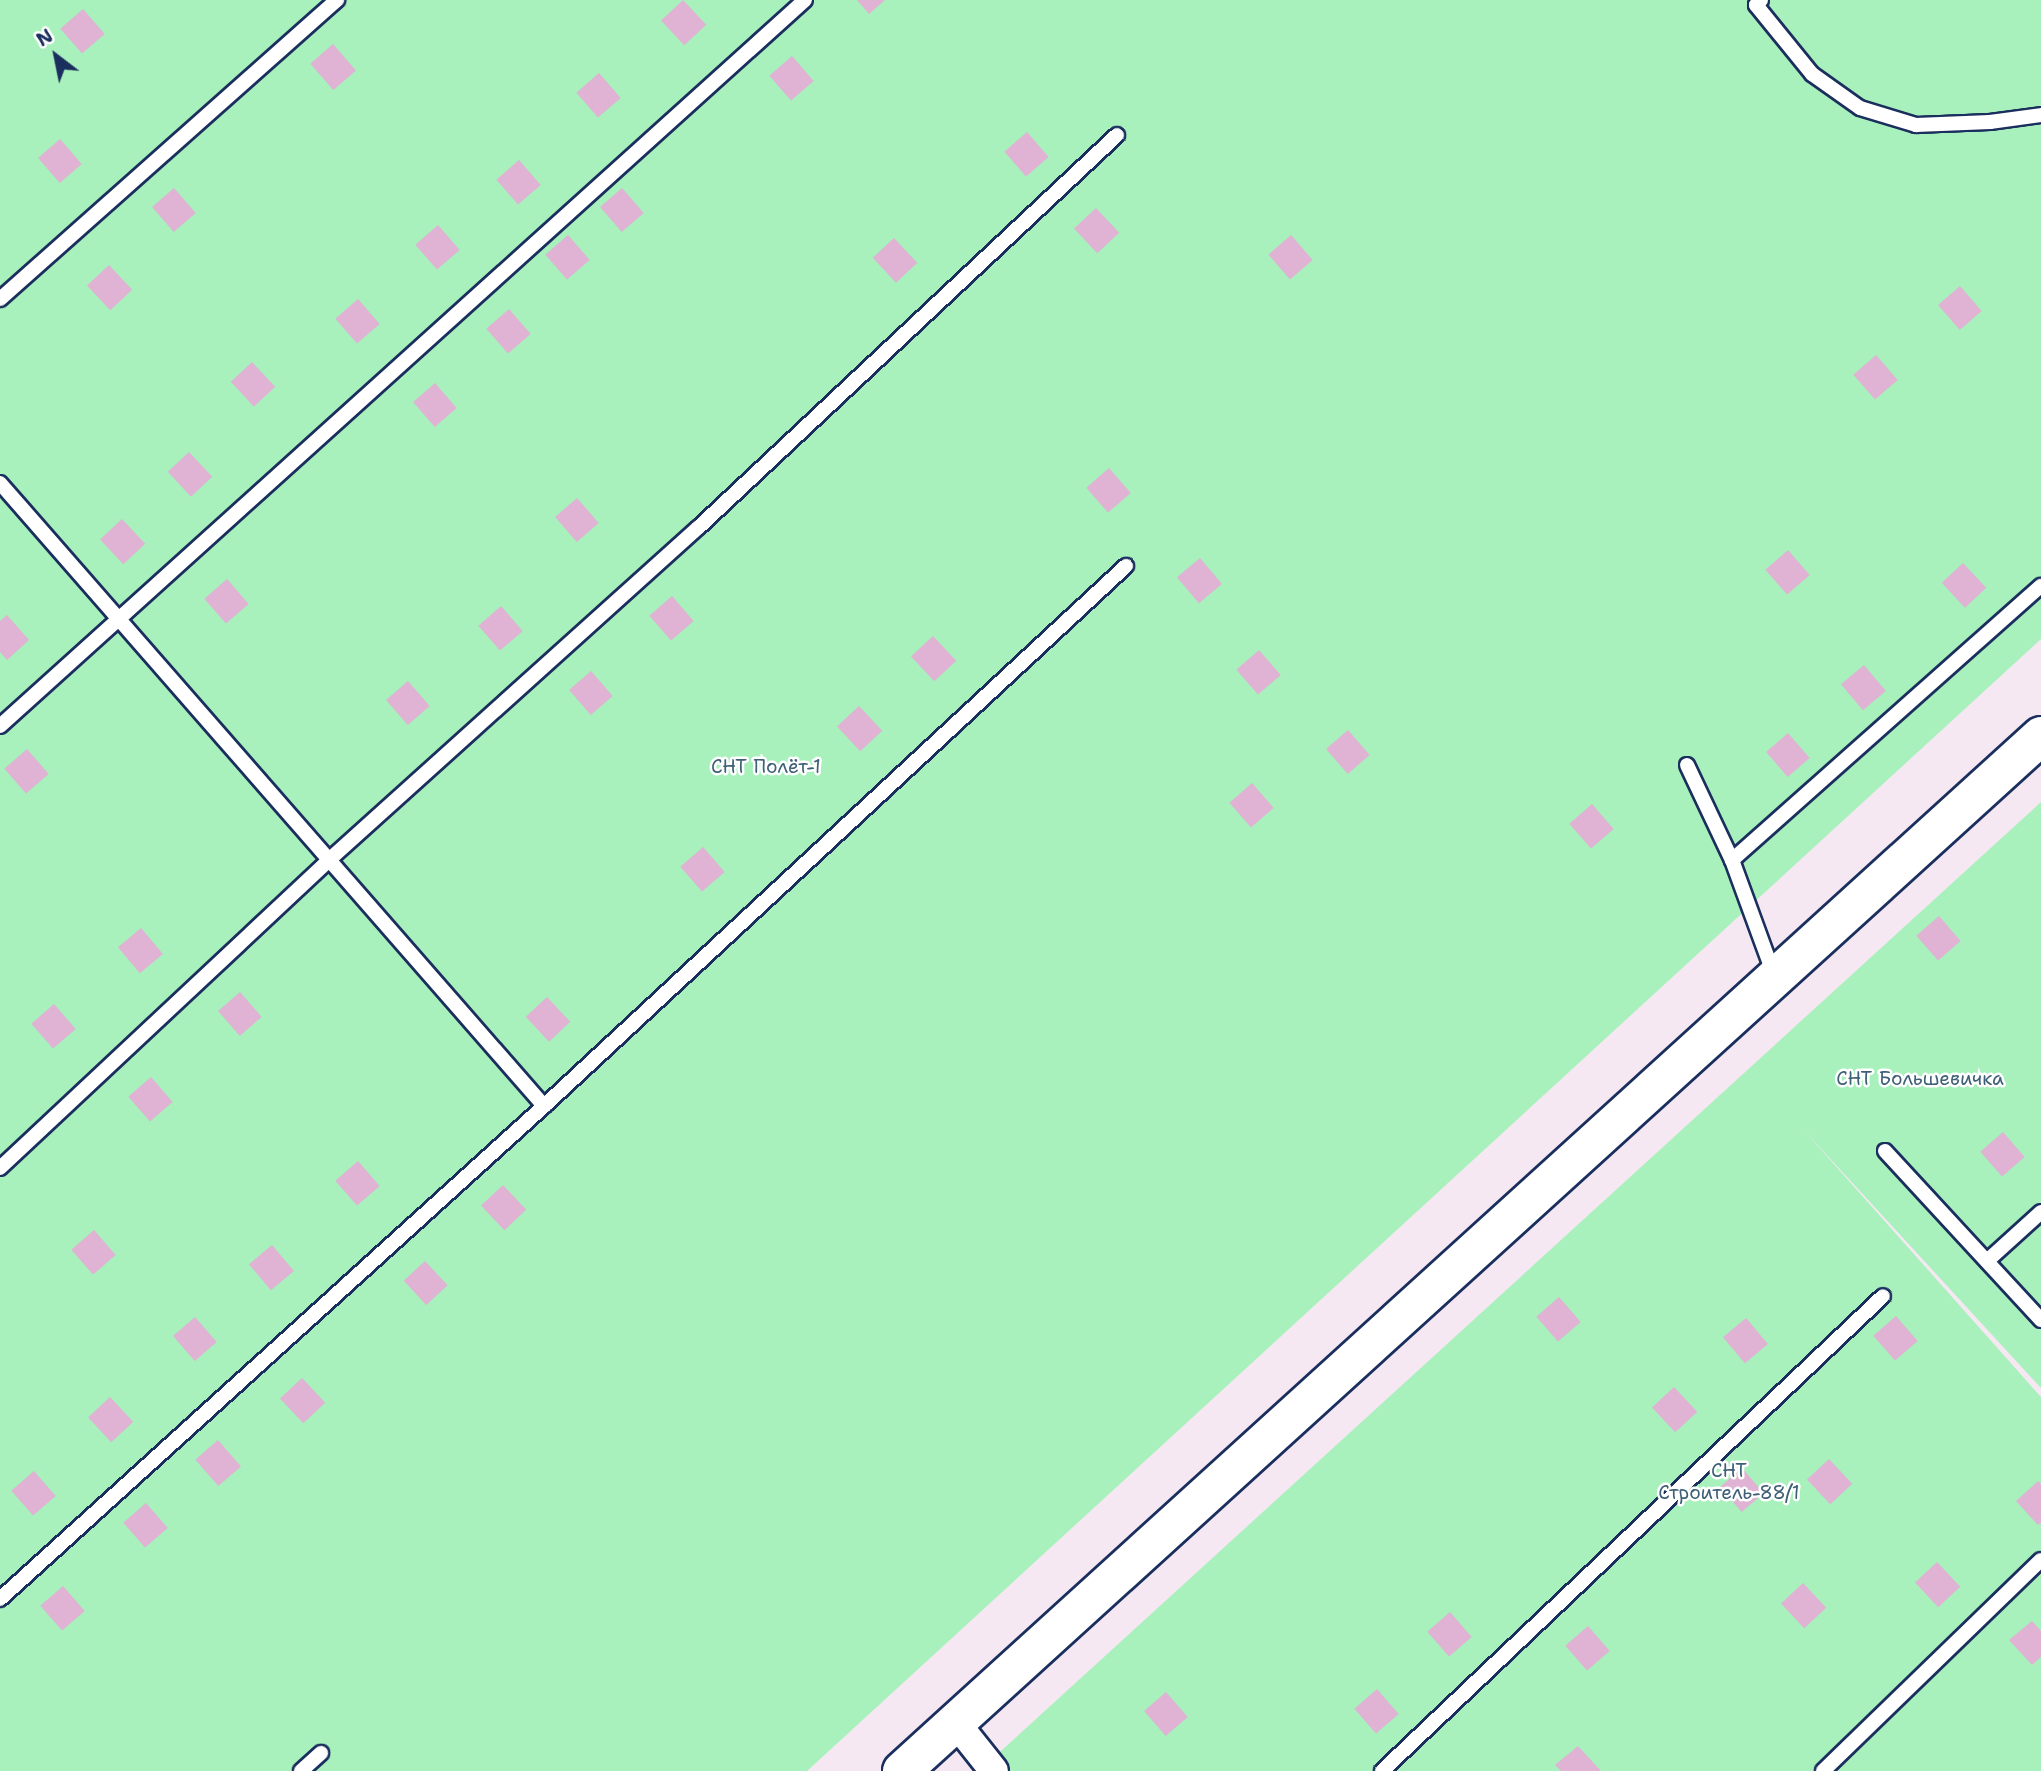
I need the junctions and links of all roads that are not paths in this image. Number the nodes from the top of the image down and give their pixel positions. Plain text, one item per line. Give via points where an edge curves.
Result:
1 (337, 0) edge
2 (805, 0) edge
3 (1761, 0) edge
4 (2041, 115) edge
5 (1117, 135) dead end
6 (0, 299) edge
7 (0, 483) edge
8 (1126, 566) dead end
9 (2041, 586) edge
10 (118, 618) junction
11 (0, 726) edge
12 (2041, 736) edge
13 (1687, 765) dead end
14 (330, 859) junction
15 (1732, 860) junction
16 (1776, 979) junction
17 (544, 1106) junction
18 (1885, 1151) dead end
19 (0, 1168) edge
20 (2041, 1212) edge
21 (1987, 1261) junction
22 (1882, 1296) dead end
23 (2041, 1320) edge
24 (2041, 1560) edge
25 (0, 1599) edge
26 (956, 1723) junction
27 (321, 1753) dead end
28 (988, 1769) edge
29 (301, 1771) edge
30 (902, 1771) edge
31 (1382, 1771) edge
32 (1823, 1771) edge

1 - 6 lane
2 - 10 lane
3 - 4 lane via 1756,5 1812,74 1860,108 1916,125
5 - 14 lane via 699,527
7 - 10 lane
8 - 17 lane
9 - 15 lane
10 - 11 lane
10 - 14 lane
12 - 16 street
13 - 15 lane
14 - 17 lane
14 - 19 lane
15 - 16 lane
16 - 26 street
17 - 25 lane
18 - 21 lane
20 - 21 lane
21 - 23 lane
22 - 31 lane
24 - 32 lane
26 - 28 street
26 - 30 street
27 - 29 lane

